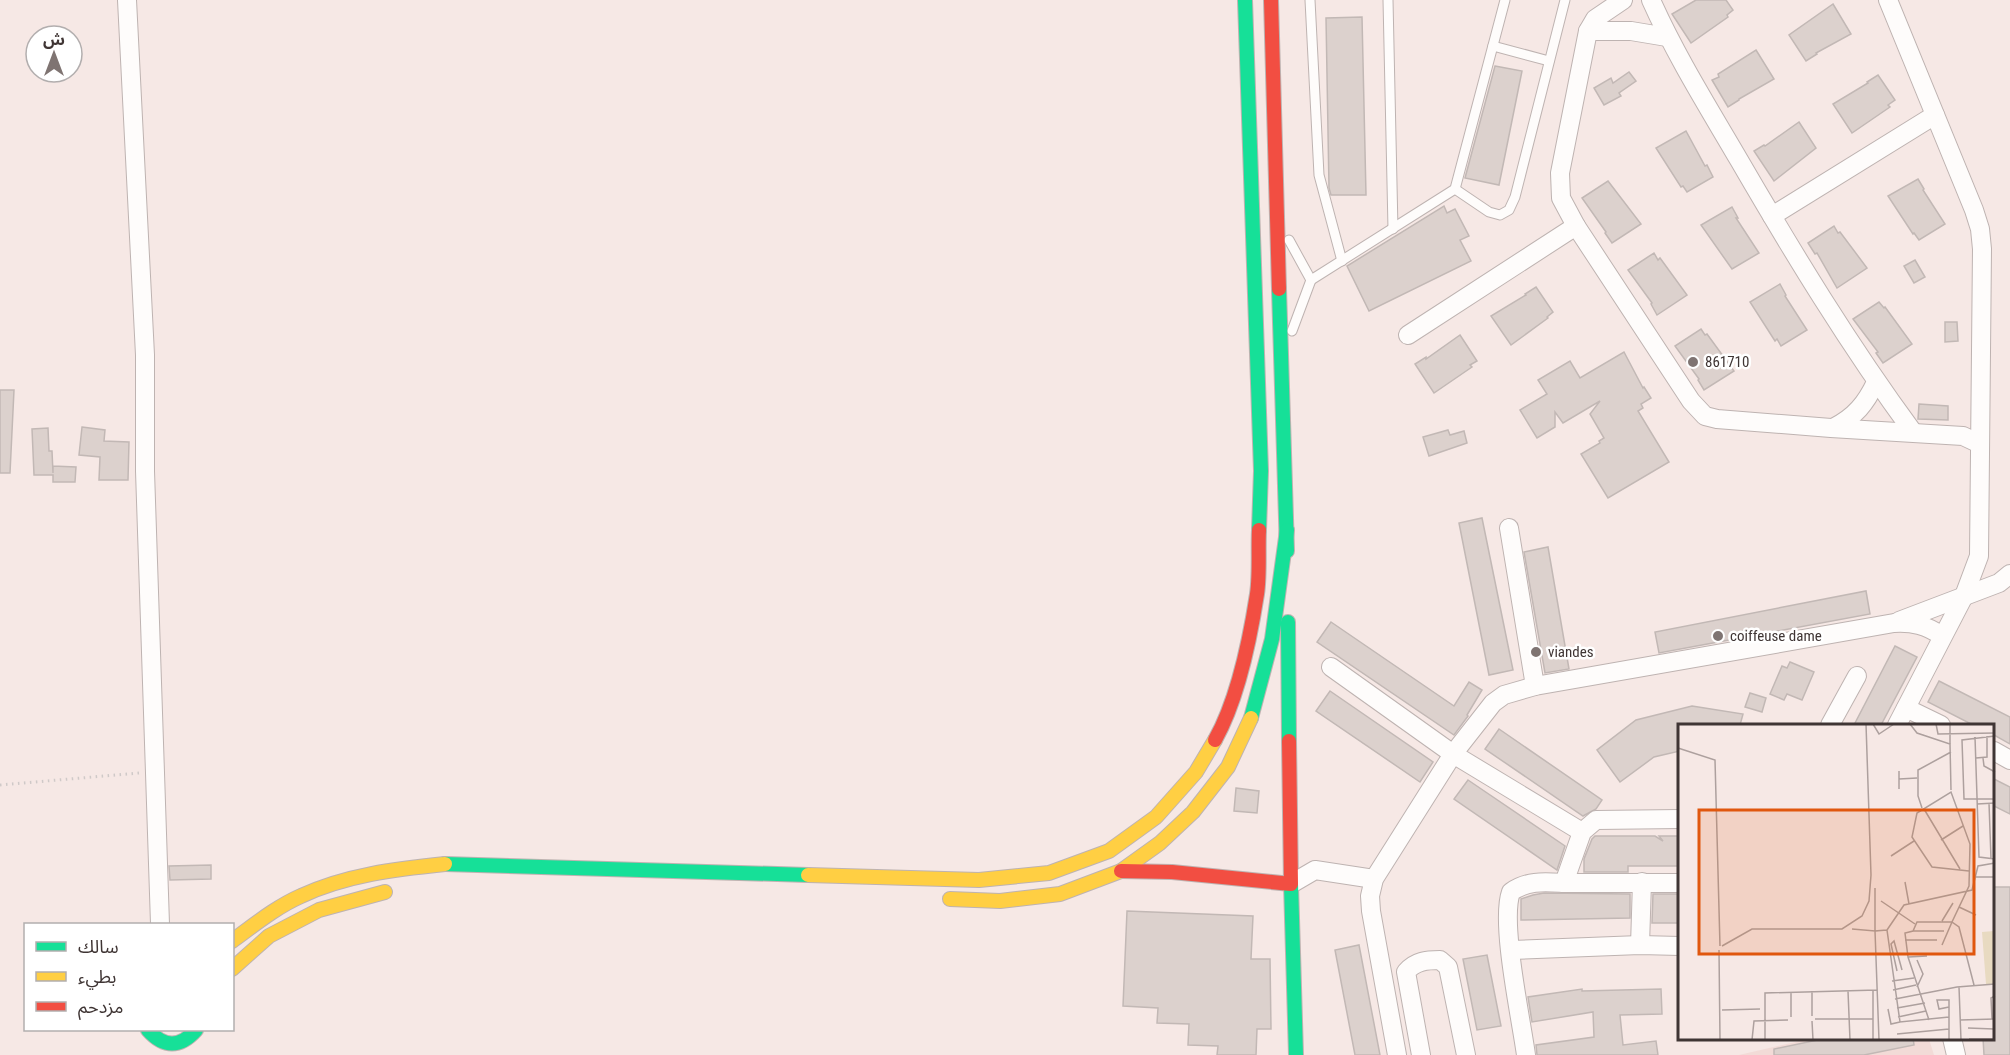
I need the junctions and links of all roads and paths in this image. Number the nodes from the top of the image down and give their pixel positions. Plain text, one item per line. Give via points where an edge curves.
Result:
1 (127, 0) edge
2 (1245, 0) edge
3 (1271, 0) edge
4 (1310, 0) edge
5 (1388, 0) edge
6 (1505, 0) edge
7 (1565, 0) edge
8 (1623, 0) edge
9 (1651, 0) edge
10 (1888, 0) edge
11 (1588, 31) junction
12 (1667, 37) junction
13 (1493, 46) junction
14 (1550, 61) junction
15 (1935, 115) junction
16 (1455, 189) junction
17 (1772, 216) junction
18 (1277, 218) junction
19 (1576, 226) junction
20 (1393, 229) junction
21 (1342, 261) junction
22 (1311, 280) junction
23 (1408, 335) dead end
24 (1282, 358) junction
25 (1876, 382) junction
26 (1832, 428) junction
27 (1913, 432) junction
28 (1980, 444) junction
29 (1509, 528) dead end
30 (1287, 530) junction
31 (2010, 574) edge
32 (1964, 596) junction
33 (1894, 622) junction
34 (1942, 636) junction
35 (1331, 668) dead end
36 (1857, 676) dead end
37 (1535, 686) junction
38 (1906, 708) junction
39 (1831, 724) edge
40 (1898, 724) edge
41 (1939, 724) edge
42 (1995, 752) edge
43 (1453, 754) junction
44 (2010, 760) edge
45 (155, 772) junction
46 (0, 785) edge
47 (1678, 819) edge
48 (1582, 832) junction
49 (1121, 871) junction
50 (1374, 879) junction
51 (1642, 882) junction
52 (1678, 882) edge
53 (1564, 883) junction
54 (1291, 884) junction
55 (396, 891) dead end
56 (940, 899) dead end
57 (160, 923) edge
58 (234, 940) edge
59 (1640, 945) junction
60 (1678, 946) edge
61 (1511, 950) junction
62 (234, 967) edge
63 (150, 1031) edge
64 (193, 1033) edge
65 (1952, 1040) edge
66 (176, 1055) edge
67 (1296, 1055) edge
68 (1397, 1055) edge
69 (1421, 1055) edge
70 (1466, 1055) edge
71 (1526, 1055) edge
72 (1956, 1055) edge

1 - 45 street via 146,355
2 - 58 main road via 1261,471 1257,593 1225,722 1196,772 1156,817 1109,851 1050,873 979,880 447,864 390,870 334,882 284,905
3 - 18 main road
4 - 21 lane via 1319,175
5 - 20 lane
6 - 13 lane
7 - 14 lane
8 - 11 street via 1595,19
9 - 12 street
10 - 15 street
11 - 12 street via 1631,31
11 - 19 street via 1560,173 1561,198
12 - 17 street
13 - 14 lane
13 - 16 lane
14 - 16 lane via 1509,210 1500,215 1489,212
15 - 17 street
15 - 28 street via 1980,229
16 - 20 lane
17 - 25 street
18 - 22 lane
18 - 24 main road
19 - 23 street
19 - 26 street via 1691,401 1706,416
20 - 21 lane
21 - 22 lane
22 - 24 lane
24 - 30 main road
25 - 26 street via 1862,408
25 - 27 street
26 - 27 street
27 - 28 street via 1963,436
28 - 32 street via 1979,556
29 - 37 street
30 - 49 main road via 1267,660 1253,714 1228,767 1193,812 1160,843
30 - 54 main road
31 - 32 street via 1999,583
32 - 33 street
32 - 34 street
33 - 34 street via 1927,626
33 - 37 street
34 - 38 street
35 - 43 street
36 - 39 street
37 - 43 street via 1504,695 1493,703
38 - 40 street
38 - 41 street
42 - 44 street
43 - 48 street
43 - 50 street
45 - 46 path
45 - 57 street
47 - 48 street via 1602,819
48 - 53 street
49 - 54 main road
49 - 56 main road via 1060,894 1000,901
50 - 54 street via 1315,870
50 - 68 street via 1371,911
51 - 52 street
51 - 53 street
51 - 59 street
53 - 61 street via 1530,882 1511,892 1507,908
54 - 67 main road
55 - 62 main road via 319,910 269,936
59 - 60 street
59 - 61 street
61 - 71 street
63 - 64 main road via 157,1041 166,1044 184,1042
64 - 66 main road
65 - 72 street
69 - 70 street via 1406,972 1412,965 1429,960 1440,960 1448,968

